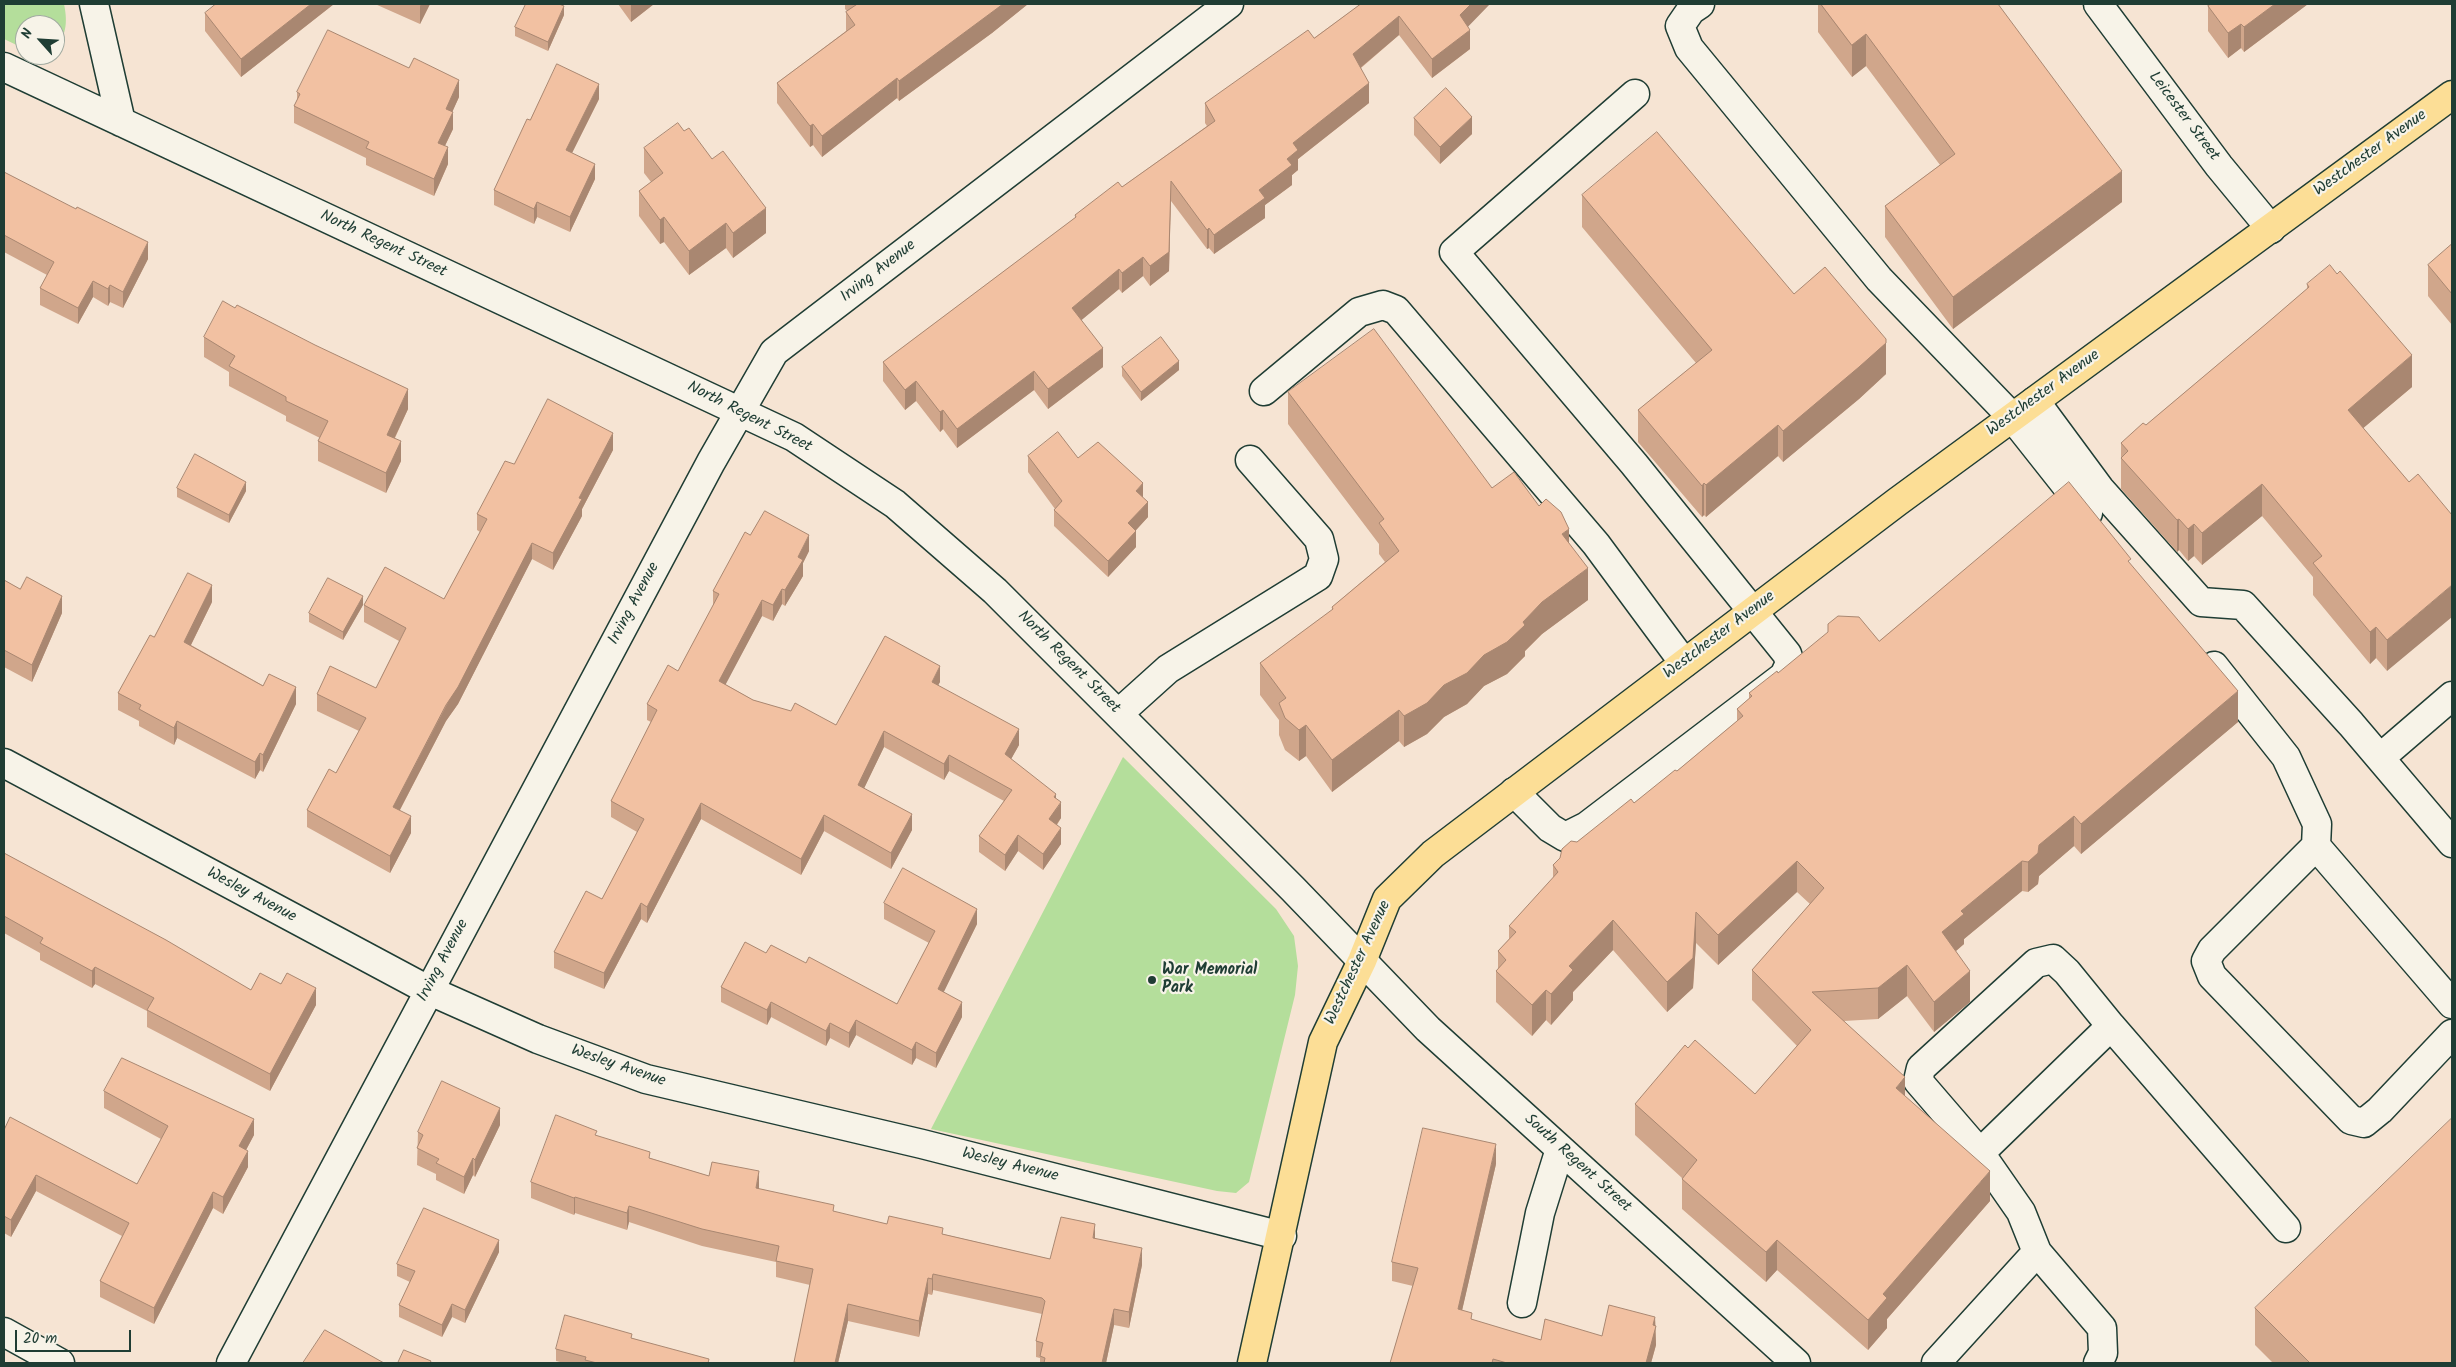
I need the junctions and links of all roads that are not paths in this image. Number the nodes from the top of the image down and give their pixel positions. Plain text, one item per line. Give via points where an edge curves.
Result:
1 (94, 4) edge
2 (1229, 4) edge
3 (1700, 4) edge
4 (2098, 4) edge
5 (1198, 13) edge
6 (4, 67) edge
7 (1635, 94) dead end
8 (2452, 95) edge
9 (121, 122) junction
10 (2271, 228) junction
11 (1264, 391) dead end
12 (2035, 401) junction
13 (740, 412) junction
14 (2012, 417) junction
15 (1250, 460) dead end
16 (2105, 534) edge
17 (1751, 612) junction
18 (2200, 648) edge
19 (1684, 663) junction
20 (2452, 696) edge
21 (1118, 714) junction
22 (2380, 758) junction
23 (4, 763) edge
24 (1514, 792) junction
25 (2452, 840) edge
26 (2316, 846) junction
27 (1362, 960) junction
28 (428, 990) junction
29 (2452, 1004) edge
30 (2111, 1026) junction
31 (2452, 1034) edge
32 (1560, 1149) junction
33 (1980, 1153) junction
34 (2286, 1228) dead end
35 (1282, 1236) junction
36 (2036, 1252) junction
37 (1522, 1303) dead end
38 (4, 1332) edge
39 (60, 1363) edge
40 (231, 1363) edge
41 (1252, 1363) edge
42 (1796, 1363) edge
43 (1936, 1363) edge
44 (2098, 1363) edge

1 - 9 street
2 - 5 street, Irving Avenue
3 - 14 street via 1691,10 1680,26 1689,48 1879,279
4 - 10 street, Leicester Street via 2219,166
5 - 13 street, Irving Avenue via 774,352
6 - 9 street, North Regent Street
7 - 17 street via 1454,252 1634,464
8 - 10 main road, Westchester Avenue
9 - 13 street, North Regent Street
10 - 12 main road, Westchester Avenue
11 - 19 street via 1359,312 1382,305 1396,310 1596,544
12 - 14 main road, Westchester Avenue
12 - 22 street via 2100,489 2201,602 2243,605
13 - 21 street, North Regent Street via 794,437 895,504 995,591
13 - 28 street, Irving Avenue
14 - 16 street
14 - 17 main road, Westchester Avenue
15 - 21 street via 1319,539 1324,559 1318,576 1168,669
17 - 19 main road, Westchester Avenue
17 - 24 street via 1787,654 1790,663 1784,676 1587,826 1565,836 1550,828
18 - 26 street via 2286,757 2318,824
19 - 24 main road, Westchester Avenue
20 - 22 street
21 - 27 street, North Regent Street
22 - 25 street
23 - 28 street, Wesley Avenue
24 - 27 main road, Westchester Avenue via 1433,854 1387,899
26 - 29 street
26 - 31 street via 2212,950 2206,961 2212,976 2351,1120 2364,1123 2380,1110
27 - 32 street, South Regent Street via 1428,1029
27 - 35 main road, Westchester Avenue via 1323,1042
28 - 35 street, Wesley Avenue via 538,1039 646,1079 922,1144
28 - 40 street, Irving Avenue
30 - 33 street
30 - 33 street via 2053,959 2036,963 1921,1068 1918,1081
30 - 34 street
32 - 37 street via 1540,1213
32 - 42 street, South Regent Street
33 - 36 street via 2021,1212
35 - 41 main road, Westchester Avenue
36 - 43 street
36 - 44 street via 2102,1328 2103,1353
38 - 39 street

